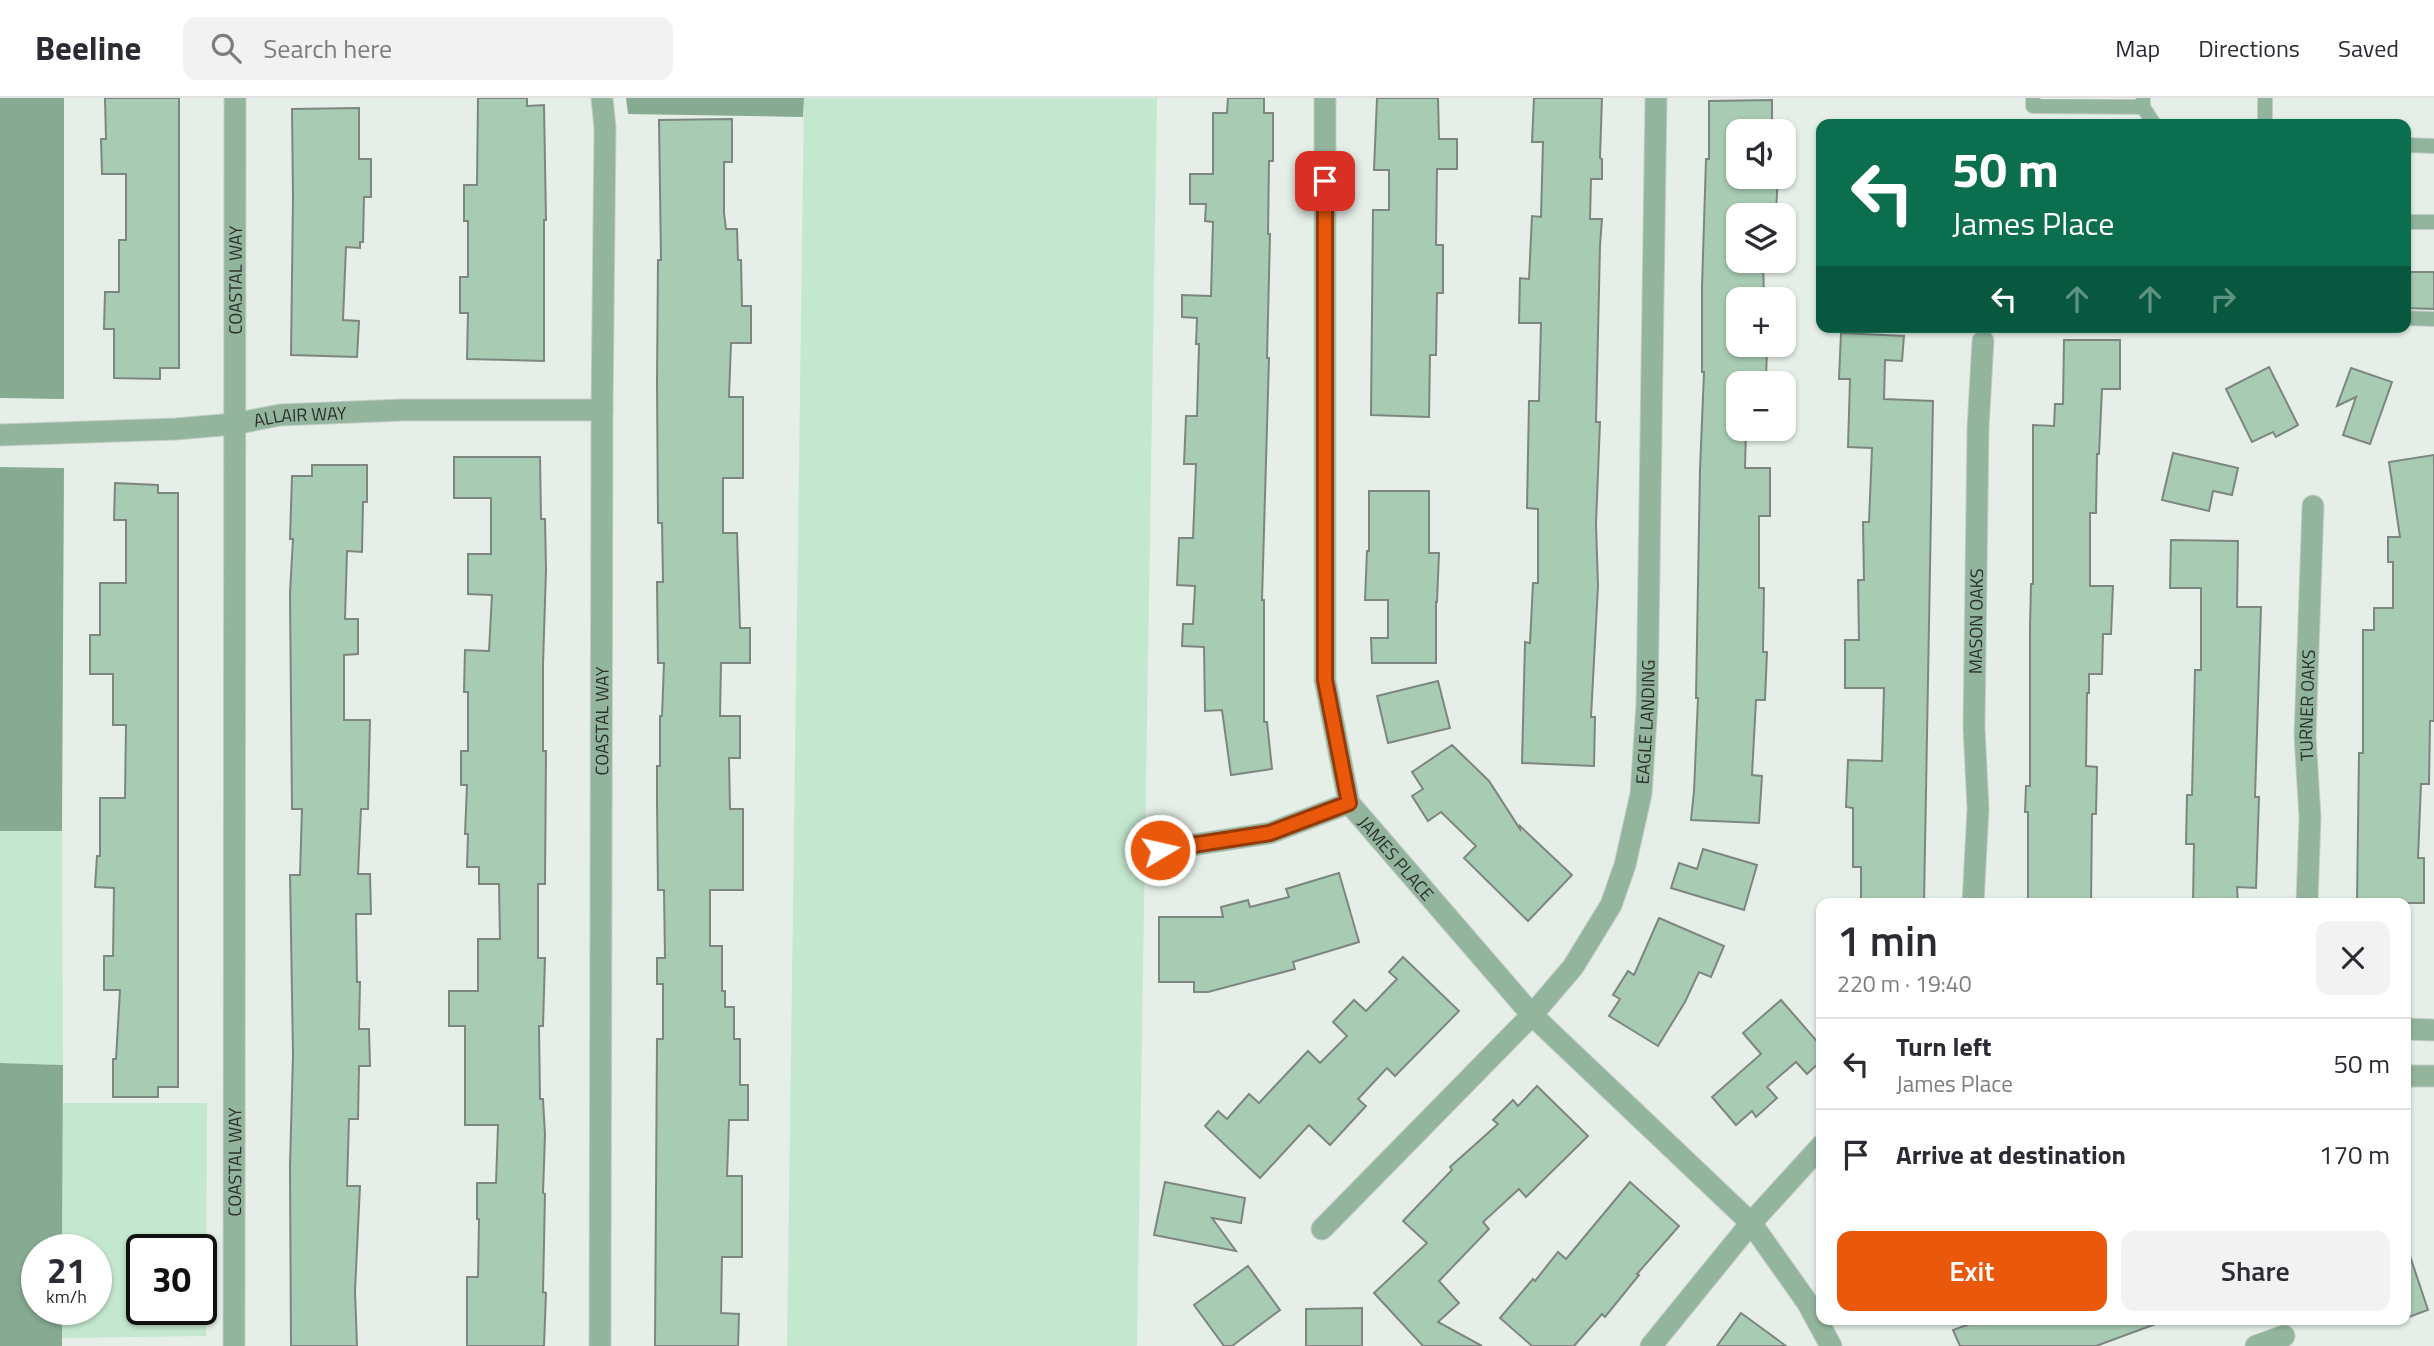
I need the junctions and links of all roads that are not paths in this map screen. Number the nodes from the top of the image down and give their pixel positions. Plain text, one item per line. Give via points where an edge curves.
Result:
1 (235, 98) edge
2 (602, 98) edge
3 (1325, 98) edge
4 (1656, 98) edge
5 (2033, 98) edge
6 (2265, 98) edge
7 (2143, 102) edge
8 (2152, 119) edge
9 (2266, 119) edge
10 (2411, 145) edge
11 (2434, 146) edge
12 (2411, 222) edge
13 (2434, 222) edge
14 (2411, 318) edge
15 (2434, 318) edge
16 (1983, 341) dead end
17 (602, 410) junction
18 (234, 424) junction
19 (0, 435) edge
20 (2313, 506) dead end
21 (1349, 803) junction
22 (1160, 850) dead end
23 (1973, 898) edge
24 (2307, 898) edge
25 (1532, 1014) junction
26 (2411, 1029) edge
27 (2434, 1030) edge
28 (2411, 1076) edge
29 (2434, 1076) edge
30 (1816, 1152) edge
31 (1751, 1223) junction
32 (1322, 1229) dead end
33 (1816, 1318) edge
34 (1820, 1325) edge
35 (2284, 1336) dead end
36 (234, 1346) edge
37 (600, 1346) edge
38 (1651, 1346) edge
39 (1831, 1346) edge
40 (2256, 1346) edge

1 - 18 street, COASTAL WAY
2 - 17 street, COASTAL WAY
3 - 21 street, JAMES PLACE via 1325,680
4 - 25 street, EAGLE LANDING via 1647,704 1641,794 1611,905 1573,967
5 - 7 lane via 2033,106
6 - 9 lane
7 - 8 lane
10 - 11 lane
12 - 13 lane
14 - 15 lane
16 - 23 street, MASON OAKS
17 - 18 street, ALLAIR WAY via 403,410 280,415
17 - 37 street, COASTAL WAY
18 - 19 street, ALLAIR WAY
18 - 36 street, COASTAL WAY
20 - 24 street, TURNER OAKS via 2305,736
21 - 22 street via 1270,833
21 - 25 street, JAMES PLACE
25 - 31 street, JAMES PLACE
25 - 32 street, EAGLE LANDING
26 - 27 street
28 - 29 street
30 - 31 street
31 - 33 street, JAMES PLACE
31 - 38 street
34 - 39 street, JAMES PLACE
35 - 40 street

